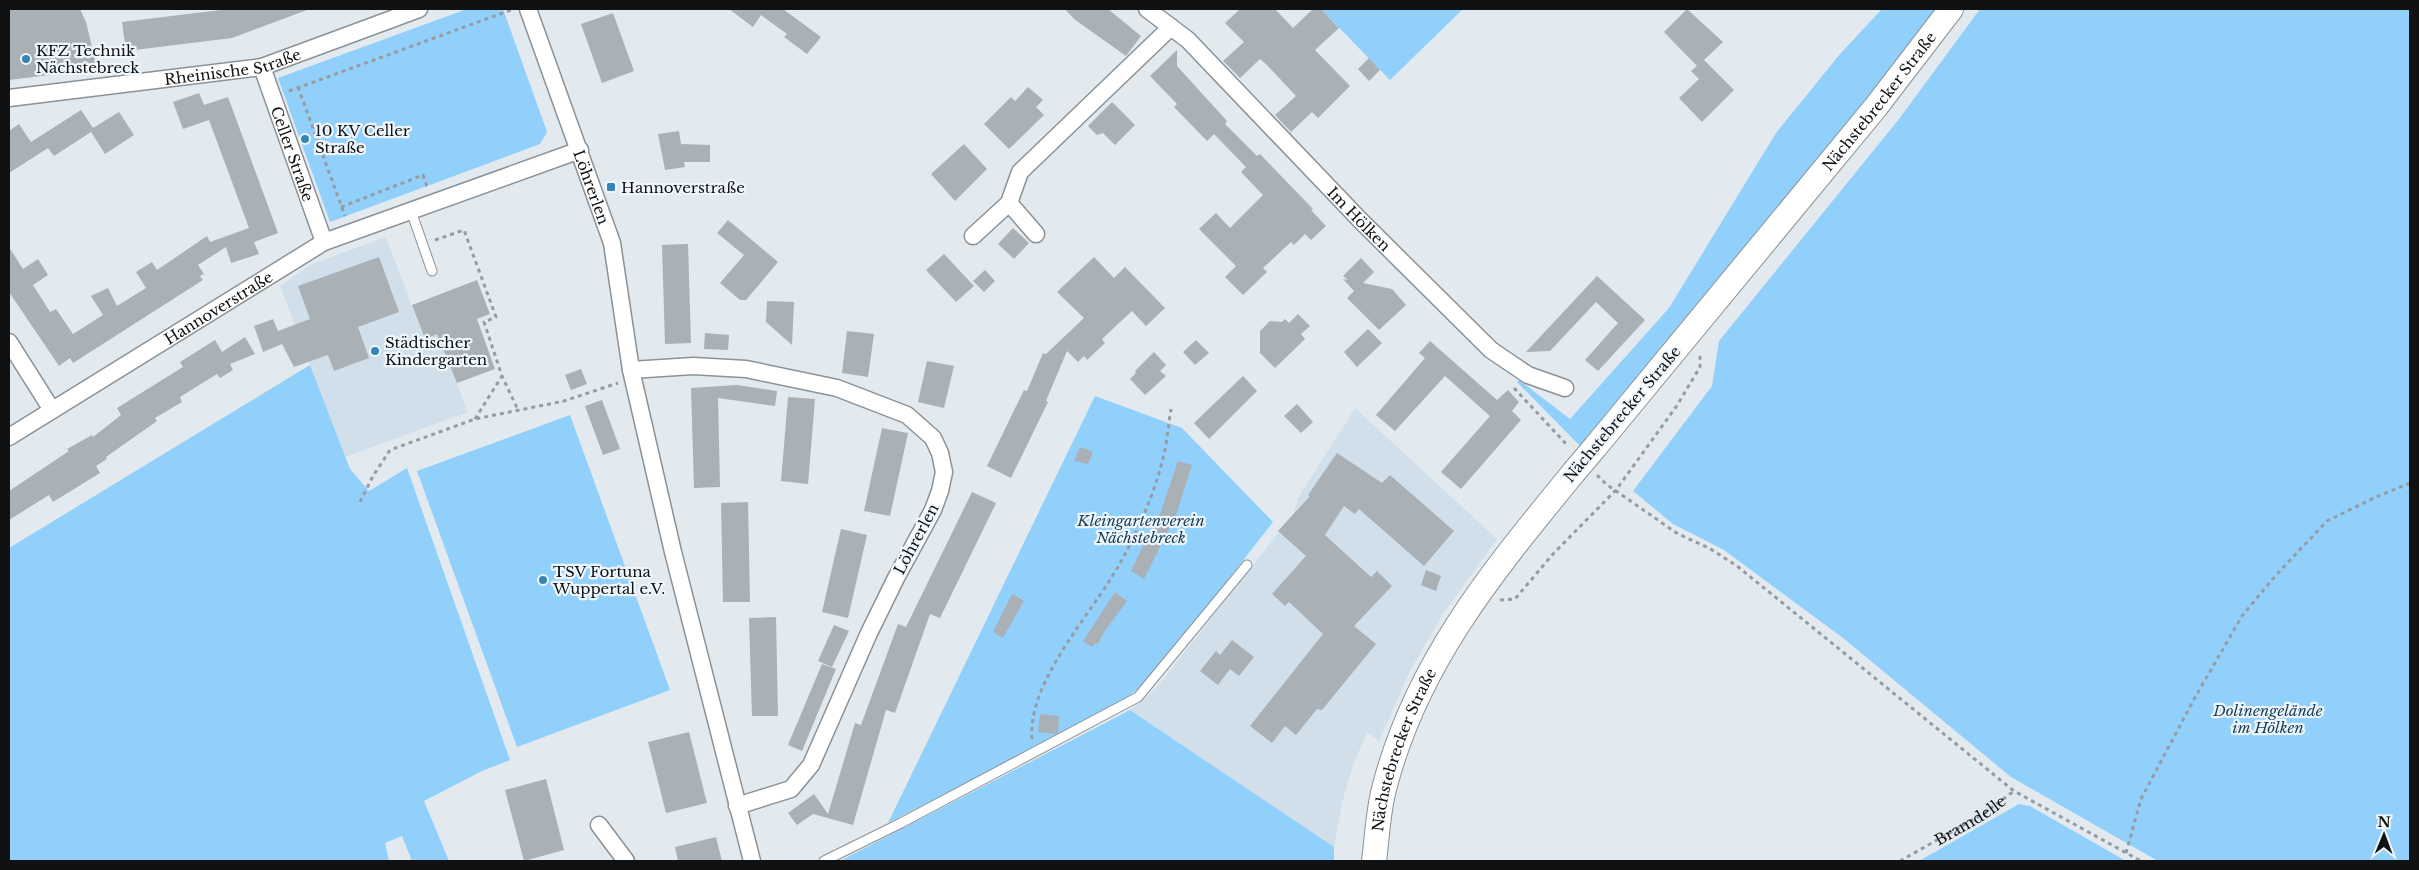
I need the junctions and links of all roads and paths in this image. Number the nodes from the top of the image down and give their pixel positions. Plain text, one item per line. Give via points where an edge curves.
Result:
1 (419, 9) edge
2 (514, 9) edge
3 (528, 9) edge
4 (1147, 9) edge
5 (1950, 9) edge
6 (1171, 27) junction
7 (262, 67) junction
8 (9, 98) edge
9 (580, 150) junction
10 (433, 202) junction
11 (1009, 203) junction
12 (341, 207) junction
13 (411, 211) junction
14 (351, 232) junction
15 (1036, 234) dead end
16 (973, 236) dead end
17 (324, 242) junction
18 (423, 244) junction
19 (432, 271) dead end
20 (9, 342) edge
21 (1700, 346) dead end
22 (632, 374) junction
23 (502, 376) junction
24 (1509, 383) dead end
25 (1565, 388) dead end
26 (52, 410) junction
27 (518, 410) junction
28 (1171, 410) dead end
29 (474, 419) junction
30 (9, 437) edge
31 (1574, 461) junction
32 (1600, 478) dead end
33 (2410, 483) edge
34 (1616, 490) junction
35 (360, 502) dead end
36 (1248, 565) dead end
37 (1503, 592) dead end
38 (1032, 746) dead end
39 (2014, 791) junction
40 (737, 806) junction
41 (599, 825) dead end
42 (2126, 853) junction
43 (626, 861) edge
44 (752, 861) edge
45 (824, 861) edge
46 (1374, 861) edge
47 (1900, 861) edge
48 (2141, 861) edge

1 - 7 street, Rheinische Straße
2 - 12 path via 298,87
3 - 9 street, Löhrerlen
4 - 6 street, Im Hölken
5 - 31 main road, Nächstebrecker Straße, bridge via 1862,123 1596,446
6 - 11 street via 1020,172
6 - 25 street, Im Hölken via 1188,40 1361,221 1491,350 1528,376
7 - 8 street, Rheinische Straße
7 - 17 street, Celler Straße
9 - 10 street, Hannoverstraße
9 - 22 street, Löhrerlen via 612,243
10 - 12 path via 423,175
10 - 13 street, Hannoverstraße
11 - 15 street
11 - 16 street
12 - 14 path
13 - 14 street, Hannoverstraße
13 - 18 lane
14 - 17 street, Hannoverstraße
17 - 26 street, Hannoverstraße
18 - 19 lane
18 - 23 path via 464,230 496,317 484,322
20 - 26 street
21 - 34 path via 1700,368
22 - 27 path via 564,401
22 - 40 street, Löhrerlen
22 - 40 street, Löhrerlen via 693,366 746,369 837,388 907,415 933,438 940,453 944,472 940,491 877,617 811,765 791,789
23 - 27 path
23 - 29 path
24 - 31 path
26 - 30 street, Hannoverstraße
27 - 29 path
28 - 38 path via 1163,461 1143,517 1124,557 1070,638 1038,697 1030,722
29 - 35 path via 390,450
31 - 46 main road, Nächstebrecker Straße via 1474,600 1433,664 1397,743 1383,792
32 - 34 path
33 - 42 path via 2327,521 2242,616 2141,798
34 - 37 path via 1553,554 1515,599 1497,600
34 - 39 path via 1678,534 1737,566
36 - 45 lane via 1138,697
39 - 42 path
39 - 47 path, Bramdelle via 1983,814
40 - 44 street, Löhrerlen
41 - 43 street
42 - 48 path

